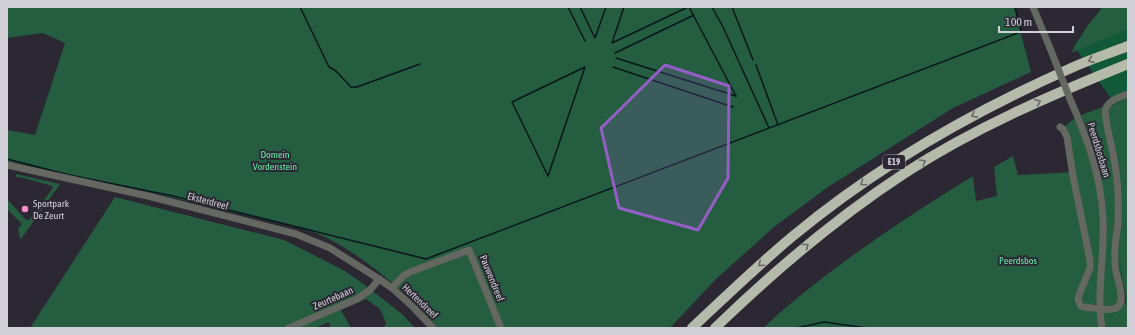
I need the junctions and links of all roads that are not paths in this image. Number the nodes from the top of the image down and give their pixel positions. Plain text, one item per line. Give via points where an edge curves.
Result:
1 (1033, 7) edge
2 (1128, 46) edge
3 (1128, 64) edge
4 (1128, 94) edge
5 (1060, 128) dead end
6 (7, 165) edge
7 (379, 279) junction
8 (392, 288) junction
9 (1100, 308) junction
10 (289, 328) edge
11 (433, 328) edge
12 (501, 328) edge
13 (692, 328) edge
14 (715, 328) edge
15 (1102, 328) edge

1 - 9 street, Peerdsbosbaan, bridge via 1080,122 1101,196 1103,235
2 -> 13 highway, E19 via 1070,68 1008,98 898,159 793,236
14 -> 3 highway, E19 via 802,249 905,173 1015,113
4 - 9 street, Peerdsbosbaan via 1110,102 1105,109 1117,181 1115,254 1122,298 1116,308
5 - 9 street, Peerdsbosbaan via 1064,129 1067,137 1090,260 1090,268 1078,300 1081,306 1086,308
6 - 7 street, Eksterdreef via 148,196 296,234 330,248
7 - 8 street, Eksterdreef
7 - 10 street, Zeurtebaan via 370,290 357,299
8 - 11 street, Hertendreef
8 - 12 street, Pauwendreef via 410,272 469,250
9 - 15 street, Peerdsbosbaan

